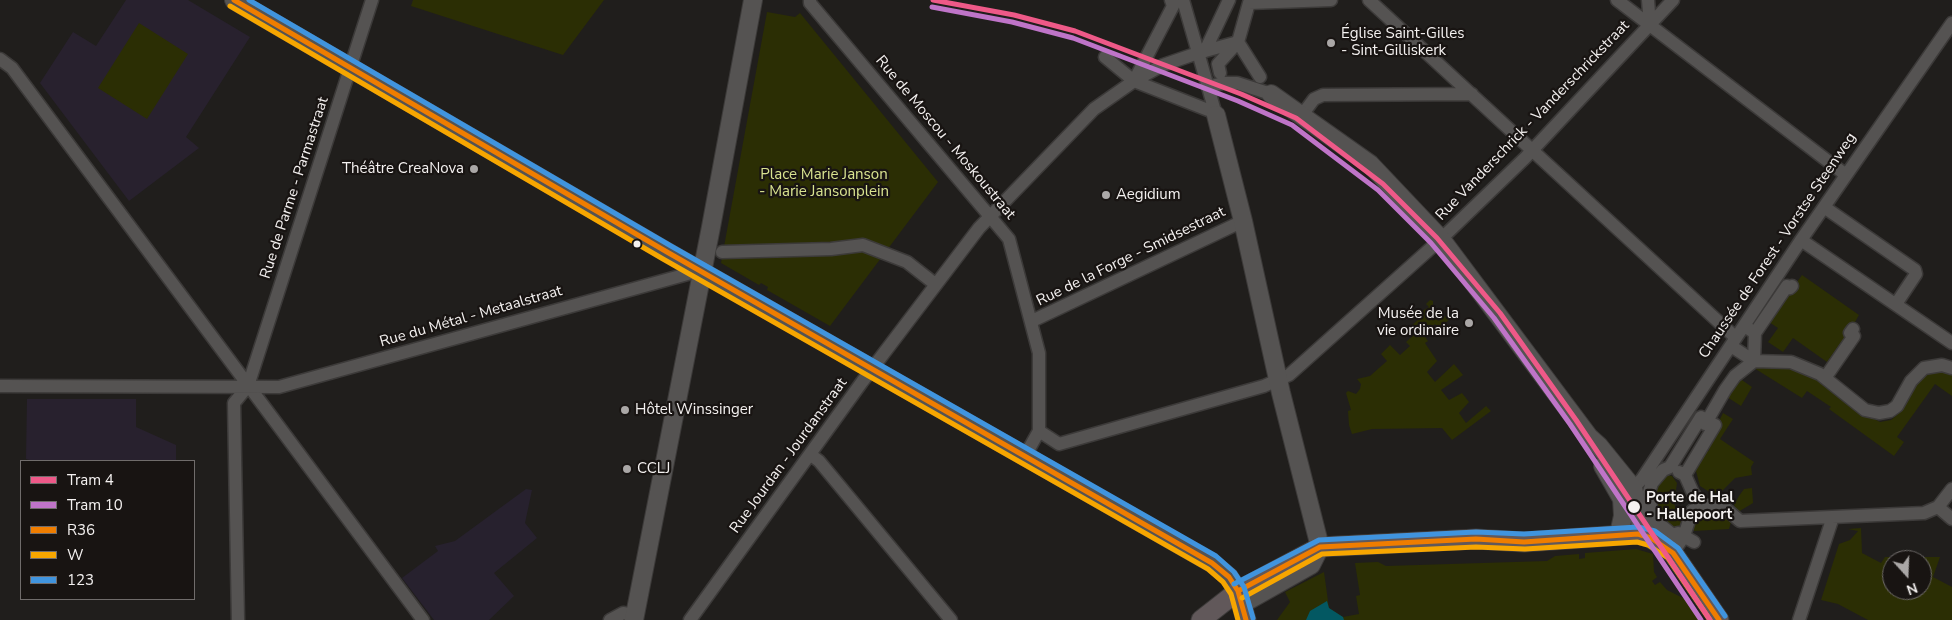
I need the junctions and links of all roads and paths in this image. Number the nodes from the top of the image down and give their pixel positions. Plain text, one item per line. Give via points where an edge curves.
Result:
1 (234, 0) edge
2 (372, 0) edge
3 (753, 0) edge
4 (810, 0) edge
5 (1171, 0) edge
6 (1183, 0) edge
7 (1229, 0) edge
8 (1331, 0) edge
9 (1368, 0) edge
10 (1617, 0) edge
11 (1648, 0) edge
12 (1674, 0) edge
13 (1248, 1) edge
14 (1952, 23) edge
15 (1650, 25) junction
16 (1947, 40) edge
17 (1238, 42) junction
18 (1192, 55) dead end
19 (1105, 57) dead end
20 (0, 59) edge
21 (350, 67) junction
22 (1220, 73) dead end
23 (1260, 74) dead end
24 (1134, 81) junction
25 (1208, 87) junction
26 (1270, 94) joint
27 (1472, 94) junction
28 (1212, 112) junction
29 (1302, 115) junction
30 (1532, 150) junction
31 (1846, 175) junction
32 (1824, 207) junction
33 (990, 217) junction
34 (1243, 221) junction
35 (1441, 239) junction
36 (1801, 240) junction
37 (722, 252) dead end
38 (702, 270) junction
39 (935, 284) junction
40 (1792, 286) dead end
41 (1896, 304) junction
42 (1032, 321) junction
43 (1853, 329) dead end
44 (1735, 343) junction
45 (1952, 343) edge
46 (1754, 361) junction
47 (872, 368) junction
48 (1952, 368) edge
49 (1825, 378) junction
50 (1278, 380) junction
51 (0, 386) edge
52 (248, 386) junction
53 (1706, 423) junction
54 (1039, 431) junction
55 (1589, 437) junction
56 (811, 455) junction
57 (1025, 456) junction
58 (1663, 468) junction
59 (1686, 475) junction
60 (1620, 485) junction
61 (1952, 489) edge
62 (1701, 504) junction
63 (1938, 507) junction
64 (1833, 517) junction
65 (1952, 519) edge
66 (1619, 534) junction
67 (1651, 538) junction
68 (1682, 541) junction
69 (1320, 547) junction
70 (1242, 605) edge
71 (635, 617) edge
72 (238, 620) edge
73 (423, 620) edge
74 (610, 620) edge
75 (690, 620) edge
76 (951, 620) edge
77 (1201, 620) edge
78 (1719, 620) edge
79 (1799, 620) edge

1 - 21 street
2 - 21 street, Rue de Parme - Parmastraat
3 - 38 street
4 - 33 street, Rue de Moscou - Moskoustraat
5 - 24 street via 1173,6
6 - 25 street
7 - 17 street via 1204,51
8 - 13 street
9 - 27 street
10 - 15 street
11 - 15 street
12 - 15 street, Rue Vanderschrick - Vanderschrickstraat
13 - 17 street
14 - 16 street, Chaussée de Forest - Vorstse Steenweg
15 - 30 street, Rue Vanderschrick - Vanderschrickstraat
15 - 31 street
16 - 31 street, Chaussée de Forest - Vorstse Steenweg
17 - 22 street via 1218,64
17 - 23 street
18 - 24 street, Rue Jourdan - Jourdanstraat via 1163,65
19 - 24 street
20 - 52 street via 12,68
21 - 38 street
21 - 52 street, Rue de Parme - Parmastraat
24 - 28 street
24 - 33 street, Rue Jourdan - Jourdanstraat via 1094,109
25 - 26 street via 1237,83
25 - 28 street
26 - 29 street
27 - 29 street via 1323,95 1314,98
27 - 30 street
28 - 34 street
29 - 35 street via 1370,164
30 - 35 street, Rue Vanderschrick - Vanderschrickstraat
30 - 44 street
31 - 32 street, Chaussée de Forest - Vorstse Steenweg
32 - 36 street, Chaussée de Forest - Vorstse Steenweg
32 - 41 street via 1914,270 1916,274
33 - 39 street, Rue Jourdan - Jourdanstraat
33 - 42 street, Rue de Moscou - Moskoustraat via 1009,239
34 - 42 street, Rue de la Forge - Smidsestraat
34 - 50 street
35 - 50 street, Rue Vanderschrick - Vanderschrickstraat via 1289,375
35 - 55 street
36 - 41 street
36 - 44 street, Chaussée de Forest - Vorstse Steenweg
37 - 39 street via 863,245 907,262
38 - 47 street
38 - 52 street, Rue du Métal - Metaalstraat via 279,387
38 - 71 street
39 - 47 street, Rue Jourdan - Jourdanstraat
40 - 46 street via 1787,286 1775,307 1751,331
41 - 45 street
42 - 54 street, Rue de Moscou - Moskoustraat via 1039,353
43 - 49 street via 1850,333 1854,336
44 - 46 street
44 - 60 street, Chaussée de Forest - Vorstse Steenweg via 1642,479
46 - 49 street via 1791,362
46 - 53 street via 1740,374
47 - 56 street, Rue Jourdan - Jourdanstraat
47 - 57 street
48 - 49 street via 1942,365 1924,368 1911,381 1896,406 1879,413 1865,410
50 - 54 street, Rue Vanderschrick - Vanderschrickstraat via 1058,444
50 - 69 street
51 - 52 street, Rue du Métal - Metaalstraat
52 - 72 street, Rue de Parme - Parmastraat via 233,409
52 - 73 street
53 - 58 street via 1701,417
53 - 59 street via 1715,425
54 - 57 street, Rue de Moscou - Moskoustraat
55 - 60 street
55 - 60 street via 1600,446
56 - 75 street, Rue Jourdan - Jourdanstraat
56 - 76 street
57 - 70 street via 1212,563 1229,577
58 - 59 street
58 - 68 street via 1652,483 1649,516
59 - 62 street
60 - 66 street via 1623,516
60 - 67 street
61 - 63 street
62 - 64 street via 1726,508 1740,521
62 - 68 street via 1692,512
63 - 64 street via 1924,513
63 - 65 street
64 - 79 street
66 - 67 main road
66 - 69 main road via 1524,542 1476,539
67 - 68 main road
68 - 78 main road
69 - 70 main road
70 - 77 main road
71 - 74 street via 622,613

